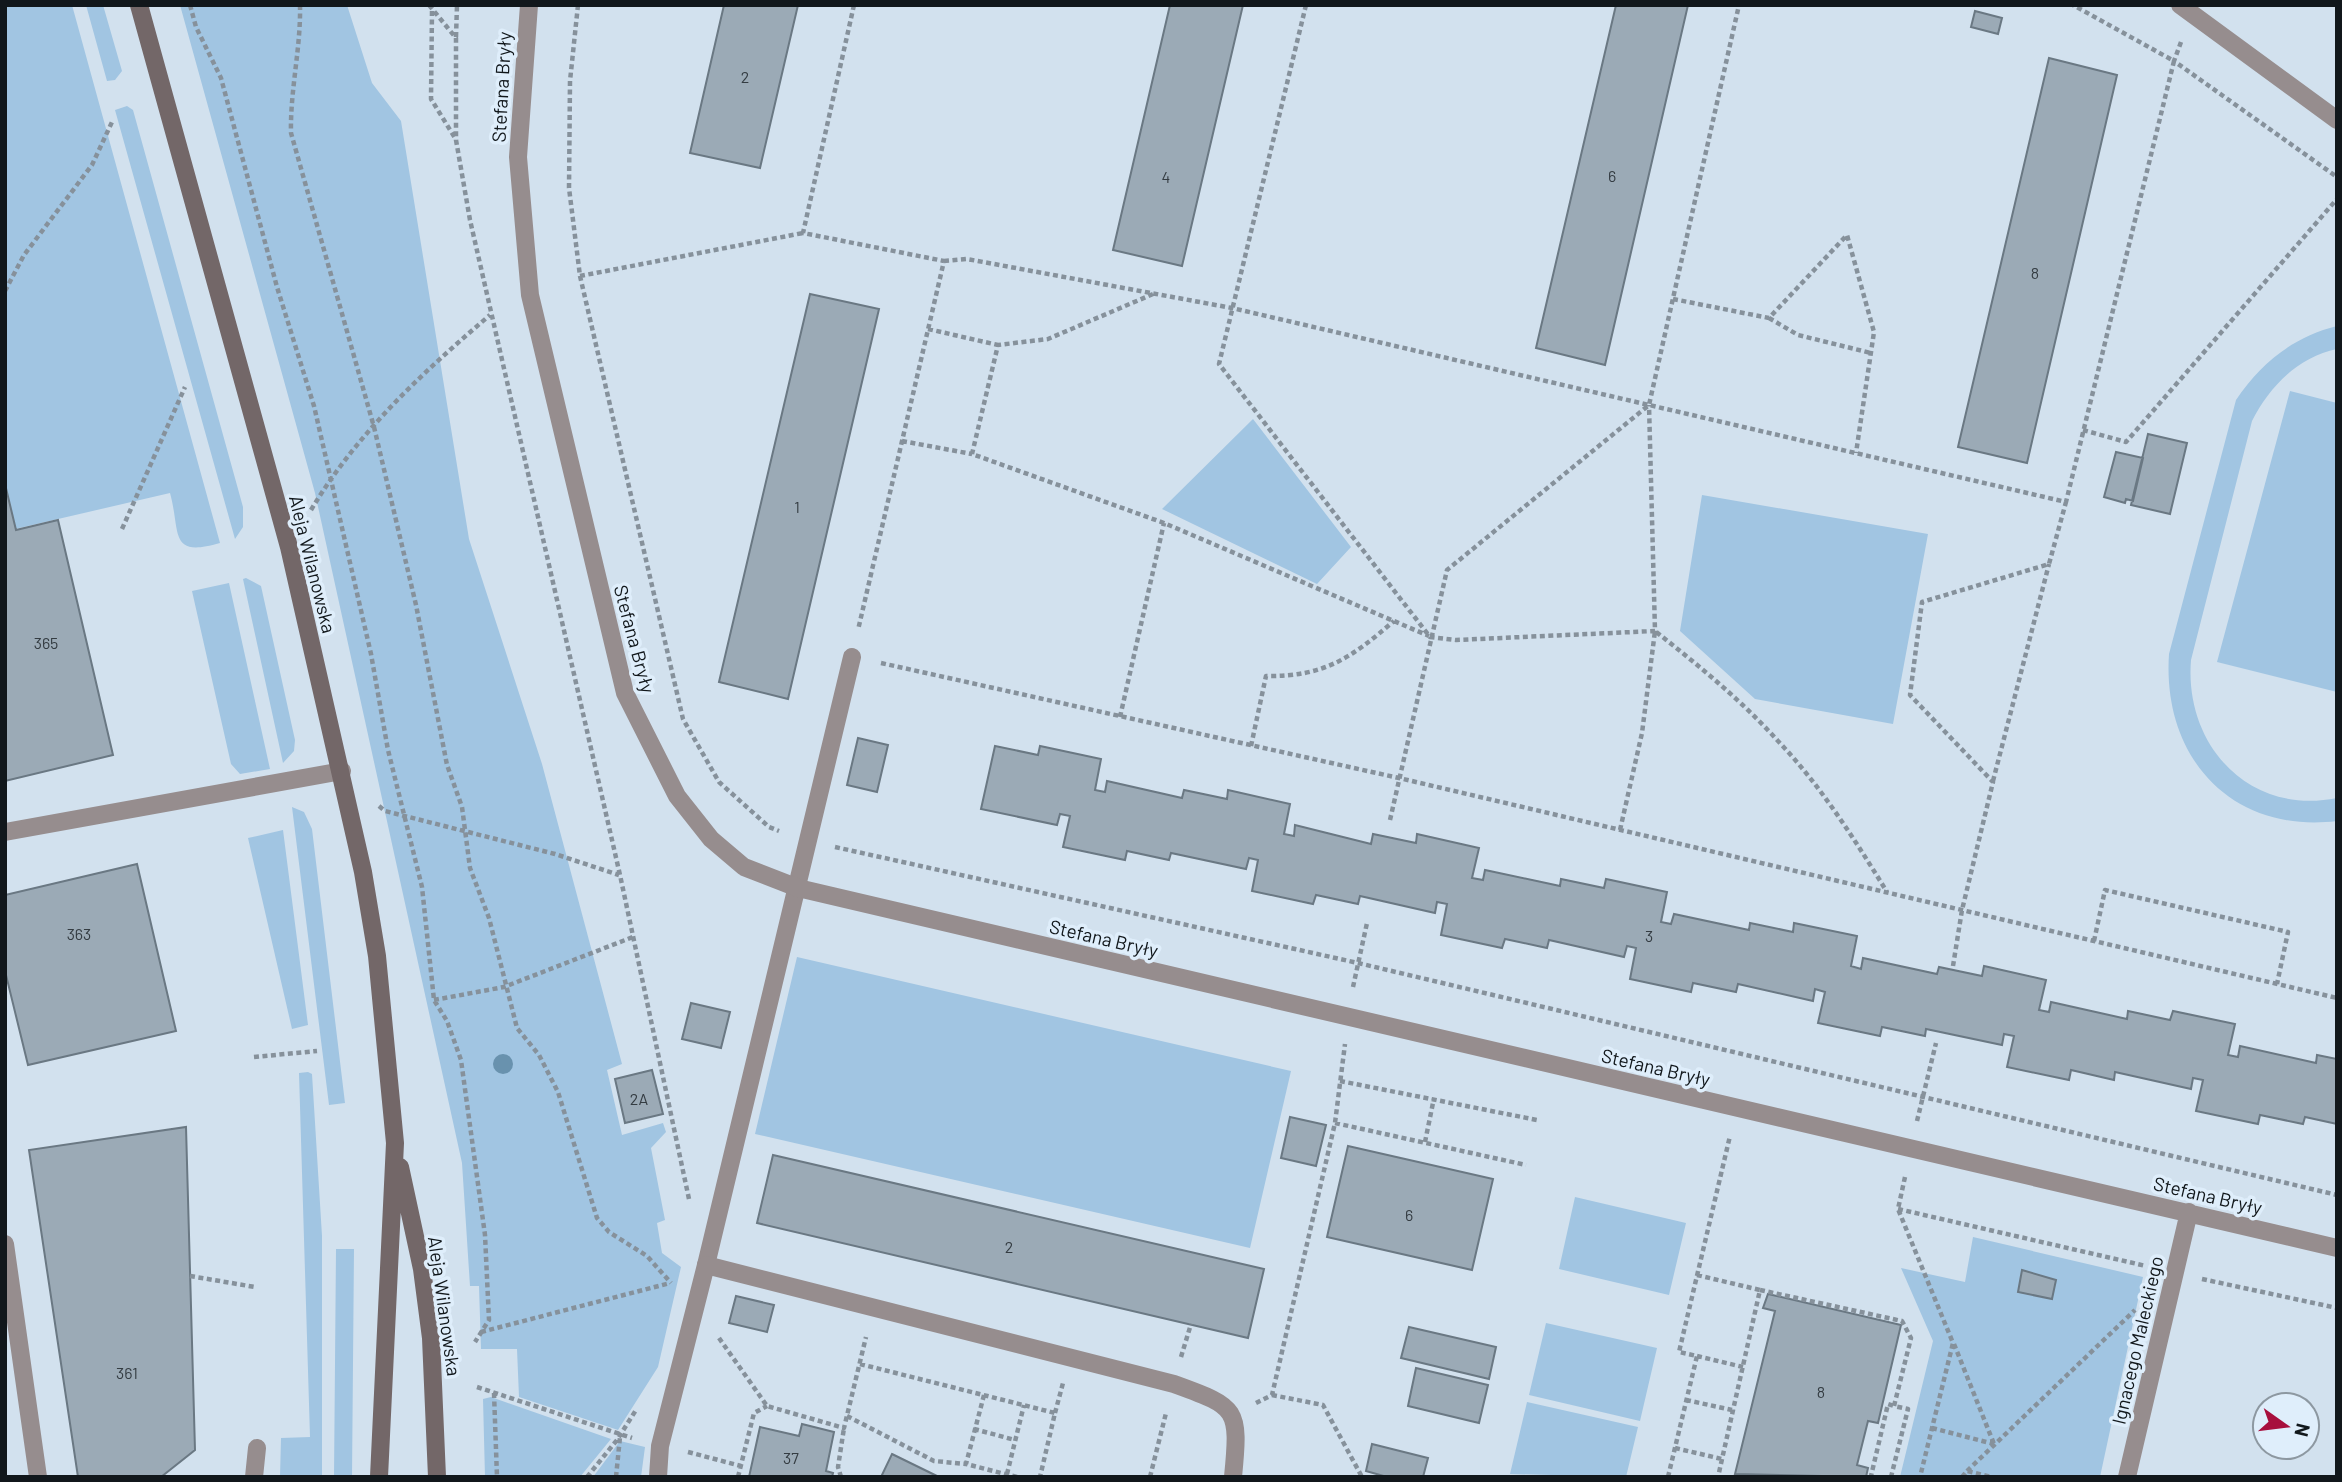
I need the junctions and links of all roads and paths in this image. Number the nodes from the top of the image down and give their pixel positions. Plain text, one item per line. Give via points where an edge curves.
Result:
1 (139, 5) edge
2 (190, 5) edge
3 (300, 5) edge
4 (457, 5) edge
5 (578, 5) edge
6 (854, 5) edge
7 (1306, 5) edge
8 (1739, 5) edge
9 (2073, 5) edge
10 (430, 7) edge
11 (2186, 9) edge
12 (527, 10) edge
13 (456, 38) junction
14 (2174, 61) junction
15 (2337, 120) edge
16 (112, 122) dead end
17 (456, 140) junction
18 (2337, 177) edge
19 (2337, 199) edge
20 (803, 233) junction
21 (944, 261) junction
22 (580, 276) junction
23 (5, 291) edge
24 (1154, 294) junction
25 (1672, 299) junction
26 (1231, 308) junction
27 (491, 315) junction
28 (1769, 318) junction
29 (929, 329) junction
30 (998, 345) junction
31 (1871, 353) junction
32 (185, 387) dead end
33 (1649, 405) junction
34 (374, 427) junction
35 (2084, 430) junction
36 (902, 441) junction
37 (1856, 453) junction
38 (972, 454) junction
39 (329, 480) junction
40 (2066, 502) junction
41 (1164, 523) junction
42 (122, 529) dead end
43 (289, 547) junction
44 (2049, 564) junction
45 (1394, 621) junction
46 (1655, 631) junction
47 (1430, 637) junction
48 (852, 657) junction
49 (1120, 717) junction
50 (1251, 746) junction
51 (342, 771) junction
52 (1399, 778) junction
53 (1993, 782) junction
54 (407, 816) junction
55 (1390, 820) dead end
56 (1620, 830) junction
57 (5, 832) edge
58 (466, 833) junction
59 (809, 842) junction
60 (620, 875) junction
61 (798, 888) junction
62 (1887, 892) junction
63 (1962, 910) junction
64 (1367, 923) dead end
65 (633, 937) junction
66 (2094, 941) junction
67 (1358, 963) junction
68 (1953, 966) dead end
69 (2277, 984) junction
70 (504, 987) junction
71 (2337, 998) edge
72 (434, 1000) junction
73 (1348, 1017) junction
74 (317, 1051) dead end
75 (254, 1057) dead end
76 (1340, 1081) junction
77 (1434, 1098) junction
78 (1736, 1108) junction
79 (1537, 1120) dead end
80 (1335, 1122) junction
81 (1425, 1142) junction
82 (395, 1143) junction
83 (1526, 1165) dead end
84 (2337, 1195) edge
85 (692, 1212) dead end
86 (2189, 1212) junction
87 (5, 1244) edge
88 (2337, 1248) edge
89 (706, 1265) junction
90 (2174, 1273) junction
91 (1697, 1275) junction
92 (190, 1276) dead end
93 (670, 1283) junction
94 (255, 1287) dead end
95 (1760, 1290) junction
96 (696, 1304) junction
97 (874, 1306) junction
98 (2337, 1308) edge
99 (481, 1332) junction
100 (475, 1342) dead end
101 (1953, 1343) junction
102 (1697, 1356) junction
103 (860, 1364) junction
104 (1743, 1367) junction
105 (477, 1387) dead end
106 (494, 1393) junction
107 (984, 1395) junction
108 (1272, 1395) junction
109 (1686, 1400) junction
110 (642, 1401) dead end
111 (1024, 1405) junction
112 (767, 1406) junction
113 (1894, 1406) junction
114 (1732, 1410) junction
115 (1232, 1415) junction
116 (847, 1416) junction
117 (1932, 1428) junction
118 (844, 1429) junction
119 (974, 1429) junction
120 (620, 1436) junction
121 (1015, 1440) junction
122 (1994, 1444) junction
123 (660, 1446) junction
124 (257, 1448) dead end
125 (1675, 1448) junction
126 (1722, 1459) junction
127 (966, 1464) junction
128 (741, 1466) junction
129 (1967, 1471) junction
130 (1007, 1474) junction
131 (38, 1477) edge
132 (254, 1477) edge
133 (379, 1477) edge
134 (437, 1477) edge
135 (497, 1477) edge
136 (587, 1477) edge
137 (616, 1477) edge
138 (658, 1477) edge
139 (738, 1477) edge
140 (841, 1477) edge
141 (1017, 1477) edge
142 (1040, 1477) edge
143 (1233, 1477) edge
144 (1362, 1477) edge
145 (1668, 1477) edge
146 (1718, 1477) edge
147 (1873, 1477) edge
148 (1891, 1477) edge
149 (1920, 1477) edge
150 (1962, 1477) edge
151 (1990, 1477) edge
152 (2127, 1477) edge

1 - 43 main road, Aleja Wilanowska
2 - 39 path via 222,78 314,407
3 - 34 path via 291,133
4 - 13 path
5 - 22 path via 570,81 569,188
6 - 20 path
7 - 26 path
8 - 25 path
9 - 14 path
10 - 13 path
10 - 17 path via 431,99
11 - 14 path
11 - 15 street
12 - 61 street, Stefana Bryły via 518,157 528,282 625,694 677,796 712,839 744,867
13 - 17 path
14 - 18 path
14 - 35 path
16 - 23 path via 92,165 24,255
17 - 27 path
19 - 35 path via 2126,442
20 - 21 path
20 - 22 path
21 - 24 path via 967,259
21 - 29 path
22 - 59 path via 683,719 719,782 769,827
24 - 26 path
24 - 30 path via 1048,339
25 - 28 path
25 - 33 path
26 - 33 path
26 - 47 path via 1219,364
27 - 34 path via 418,376
27 - 60 path
28 - 31 path via 1798,335
28 - 31 path via 1847,234 1874,332
29 - 30 path
29 - 36 path
30 - 38 path
31 - 37 path
32 - 42 path
33 - 37 path
33 - 46 path
33 - 47 path via 1447,570
34 - 39 path
34 - 58 path via 447,765
35 - 40 path
36 - 38 path
36 - 48 path
37 - 40 path
38 - 41 path
39 - 43 path
39 - 54 path via 371,654 388,750
40 - 44 path
41 - 45 path
41 - 49 path
43 - 51 main road, Aleja Wilanowska
44 - 53 path
44 - 53 path via 1922,602 1910,695
45 - 47 path
45 - 50 path via 1357,652 1319,672 1266,676
46 - 47 path
46 - 56 path via 1642,733
46 - 62 path via 1707,672 1779,741 1846,826
47 - 52 path
48 - 49 path
48 - 59 street
49 - 50 path
50 - 52 path
51 - 54 path via 385,811
51 - 57 street
51 - 82 main road, Aleja Wilanowska via 377,957
52 - 55 path
52 - 56 path
53 - 63 path
54 - 58 path
54 - 72 path via 422,887
56 - 62 path
58 - 60 path
58 - 70 path via 470,868 489,918
59 - 61 street
59 - 67 path
60 - 65 path
61 - 73 street, Stefana Bryły
61 - 89 street
62 - 63 path
63 - 66 path
63 - 68 path
64 - 67 path
65 - 70 path
65 - 85 path
66 - 69 path
66 - 69 path via 2105,890 2288,932
67 - 73 path
67 - 84 path
69 - 71 path
70 - 72 path
70 - 93 path via 517,1028 539,1055 558,1092 597,1217 609,1232 646,1256
72 - 99 path via 461,1060 485,1234 489,1320
73 - 76 path
73 - 78 street, Stefana Bryły
74 - 75 path
76 - 77 path
76 - 80 path
77 - 79 path
77 - 81 path
78 - 86 street, Stefana Bryły
78 - 91 path
80 - 81 path
80 - 108 path
81 - 83 path
82 - 133 main road, Aleja Wilanowska
82 - 134 main road, Aleja Wilanowska via 422,1269 431,1338
86 - 88 street, Stefana Bryły
86 - 90 street, Ignacego Maleckiego
87 - 131 street
89 - 96 street
89 - 97 street
90 - 98 path
90 - 101 path via 1898,1209
90 - 122 path
90 - 152 street, Ignacego Maleckiego
91 - 95 path
91 - 102 path via 1679,1352
92 - 94 path
93 - 96 path via 681,1286
93 - 99 path
95 - 104 path
95 - 113 path via 1902,1321 1911,1338
96 - 112 path
96 - 123 street
97 - 103 path
97 - 115 street via 1174,1384 1220,1401
99 - 100 path
101 - 117 path
101 - 122 path
102 - 104 path
102 - 109 path
103 - 107 path
103 - 116 path
104 - 114 path
105 - 106 path
106 - 120 path
106 - 135 path
107 - 111 path
107 - 119 path
108 - 115 path
108 - 144 path via 1323,1405
109 - 114 path
109 - 125 path
110 - 120 path
111 - 121 path
111 - 142 path via 1055,1413
112 - 118 path
112 - 128 path via 754,1413
113 - 147 path via 1888,1404
113 - 148 path via 1908,1409
114 - 126 path
115 - 143 street via 1237,1441
116 - 118 path
116 - 127 path via 934,1461
117 - 122 path
117 - 149 path
118 - 140 path via 838,1466
119 - 121 path
119 - 127 path
120 - 123 path
120 - 136 path
120 - 137 path
121 - 130 path
122 - 129 path
123 - 128 path
123 - 138 street
124 - 132 street
125 - 126 path
125 - 145 path
126 - 146 path
127 - 130 path
128 - 139 path
129 - 150 path
129 - 151 path
130 - 141 path

